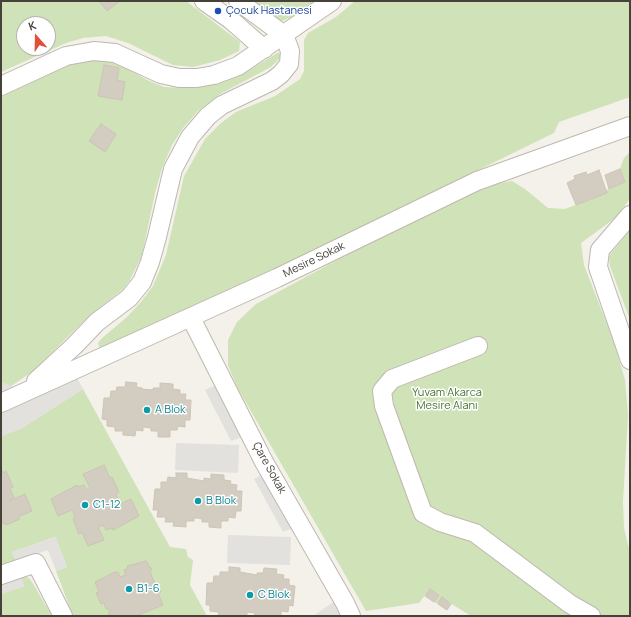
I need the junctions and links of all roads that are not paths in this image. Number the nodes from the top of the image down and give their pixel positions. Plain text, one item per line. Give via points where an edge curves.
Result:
1 (204, 1) edge
2 (238, 1) edge
3 (332, 1) edge
4 (284, 35) junction
5 (264, 49) junction
6 (1, 86) edge
7 (630, 126) edge
8 (630, 215) edge
9 (191, 318) junction
10 (478, 346) dead end
11 (630, 360) edge
12 (25, 391) junction
13 (1, 403) edge
14 (1, 575) edge
15 (64, 616) edge
16 (350, 616) edge
17 (591, 616) edge

1 - 5 street via 231,20
2 - 4 street
3 - 4 street
4 - 5 street
4 - 12 street via 290,51 289,64 282,74 222,105 208,116 184,147 173,169 155,243 142,282 129,298 97,322
5 - 6 street via 238,66 197,78 161,74 115,53 94,51 66,56
7 - 9 street, Mesire Sokak via 477,181
8 - 11 street via 600,250 598,267
9 - 12 street, Mesire Sokak
9 - 16 street, Çare Sokak via 261,455
10 - 17 street via 392,379 382,391 384,406 423,513 440,522 475,533 570,604
12 - 13 street, Mesire Sokak
14 - 15 street via 36,563

